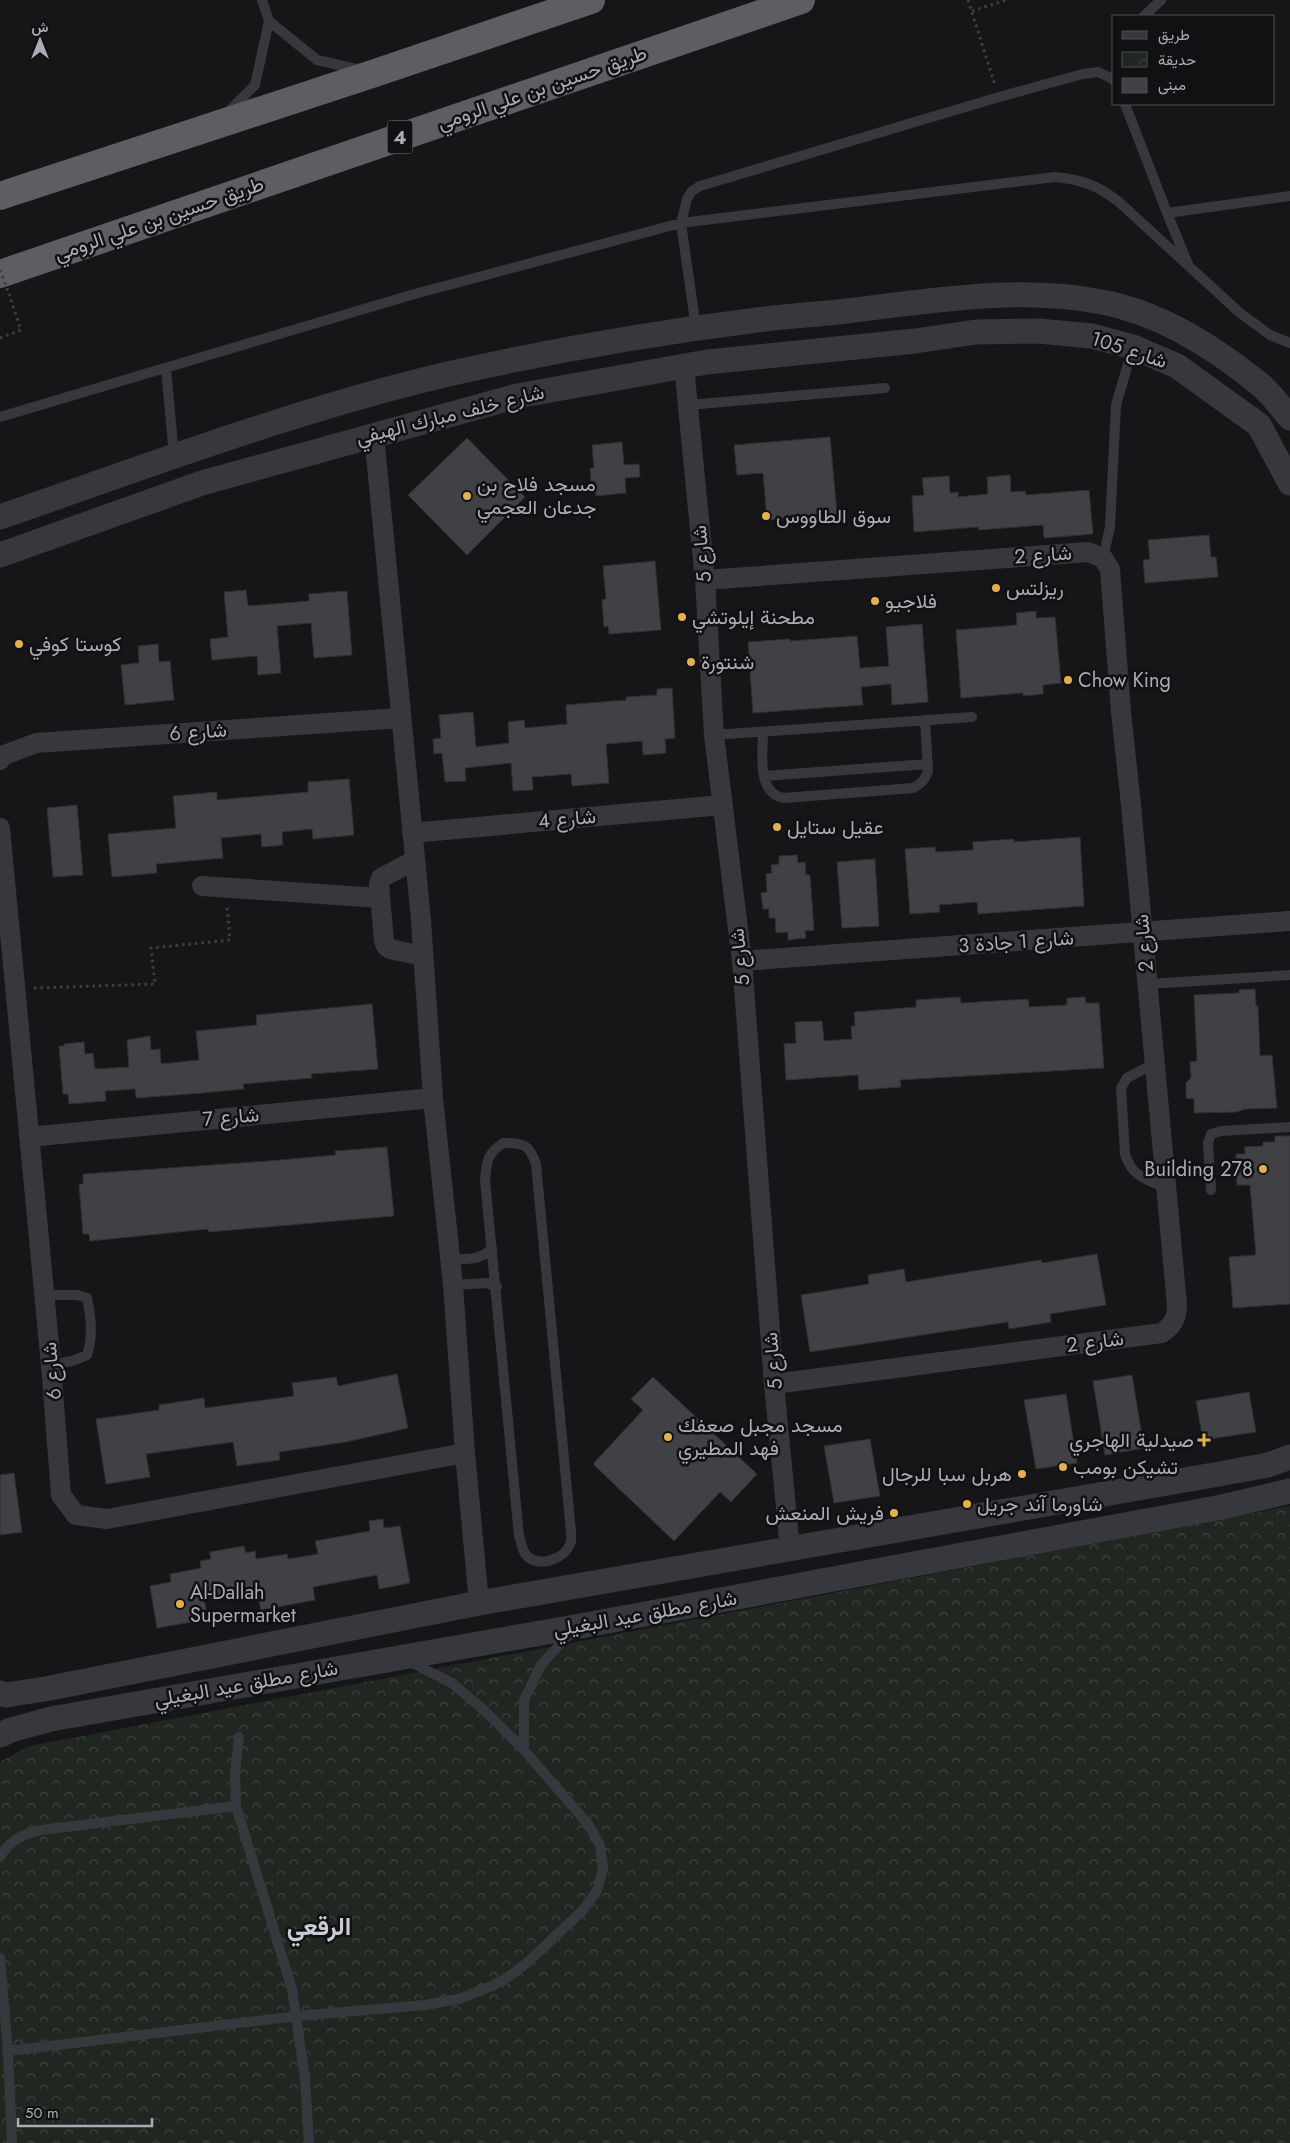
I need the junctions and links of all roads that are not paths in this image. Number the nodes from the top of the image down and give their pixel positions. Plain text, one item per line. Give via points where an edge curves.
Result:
1 (262, 0) edge
2 (591, 0) edge
3 (801, 0) edge
4 (1160, 0) edge
5 (1145, 15) edge
6 (269, 21) junction
7 (375, 73) junction
8 (1112, 77) edge
9 (1125, 105) edge
10 (216, 124) junction
11 (0, 196) edge
12 (1290, 196) edge
13 (1167, 213) junction
14 (681, 223) junction
15 (1190, 267) junction
16 (4, 284) edge
17 (908, 304) junction
18 (696, 328) junction
19 (916, 341) junction
20 (1290, 343) edge
21 (1133, 347) junction
22 (684, 366) junction
23 (166, 368) junction
24 (884, 388) dead end
25 (688, 405) junction
26 (0, 417) edge
27 (1290, 418) edge
28 (374, 435) junction
29 (174, 456) junction
30 (1290, 483) edge
31 (94, 485) junction
32 (43, 502) junction
33 (0, 517) edge
34 (110, 517) junction
35 (60, 535) junction
36 (0, 555) edge
37 (1103, 558) junction
38 (705, 580) junction
39 (972, 717) dead end
40 (402, 718) junction
41 (925, 720) junction
42 (763, 732) junction
43 (714, 735) junction
44 (0, 760) edge
45 (928, 764) junction
46 (764, 776) junction
47 (722, 805) junction
48 (0, 828) edge
49 (412, 833) junction
50 (415, 860) junction
51 (202, 886) dead end
52 (380, 898) junction
53 (1290, 922) edge
54 (1143, 933) junction
55 (423, 956) junction
56 (742, 961) junction
57 (1290, 975) edge
58 (1148, 984) junction
59 (1155, 1063) junction
60 (433, 1098) junction
61 (1290, 1127) edge
62 (29, 1137) junction
63 (1166, 1188) junction
64 (1211, 1190) dead end
65 (492, 1248) junction
66 (451, 1259) junction
67 (454, 1285) junction
68 (497, 1287) junction
69 (45, 1295) junction
70 (52, 1365) junction
71 (774, 1384) junction
72 (465, 1452) junction
73 (1290, 1458) edge
74 (1290, 1491) edge
75 (790, 1549) junction
76 (479, 1603) junction
77 (575, 1627) junction
78 (400, 1658) junction
79 (0, 1693) edge
80 (0, 1735) edge
81 (239, 1737) dead end
82 (524, 1750) junction
83 (236, 1806) junction
84 (0, 1857) edge
85 (0, 1958) edge
86 (297, 2016) junction
87 (8, 2051) junction
88 (12, 2143) edge
89 (309, 2143) edge

1 - 6 lane
2 - 7 highway
3 - 16 highway, طريق حسين بن علي الرومي / 4
4 - 5 lane
6 - 7 lane via 317,60
6 - 10 lane via 255,85
7 - 10 highway
8 - 14 lane via 1098,72 1083,74 700,186 687,200
9 - 13 lane
10 - 11 highway
12 - 13 lane
13 - 15 lane
14 - 15 lane via 1055,177 1082,180 1104,190
14 - 18 lane
14 - 23 lane via 411,295
15 - 20 lane via 1240,313 1270,335
17 - 18 street, شارع خلف مبارك الهيفي
17 - 19 street via 922,321
17 - 27 street, شارع 105 via 1000,294 1045,294 1104,302 1140,312 1210,347 1266,389
18 - 29 street, شارع خلف مبارك الهيفي via 447,374 342,402
19 - 21 street, شارع 105 via 976,332 1038,331 1092,336
19 - 22 street, شارع خلف مبارك الهيفي
21 - 30 street, شارع 105 via 1177,366 1259,425
21 - 37 lane via 1116,405 1110,527
22 - 25 street, شارع 5
22 - 28 street, شارع خلف مبارك الهيفي via 517,396
23 - 26 lane
23 - 29 lane
24 - 25 lane
25 - 38 street, شارع 5
28 - 34 street, شارع خلف مبارك الهيفي via 202,483
28 - 40 street
29 - 31 street, شارع خلف مبارك الهيفي
31 - 32 street, شارع خلف مبارك الهيفي
31 - 34 street via 90,503 101,516
32 - 33 street, شارع خلف مبارك الهيفي
32 - 35 street via 60,505 65,512 67,520
34 - 35 street, شارع خلف مبارك الهيفي
35 - 36 street, شارع خلف مبارك الهيفي
37 - 38 street, شارع 2 via 1088,552
37 - 54 street, شارع 2 via 1110,569
38 - 43 street, شارع 5
39 - 41 lane
40 - 44 street, شارع 6 via 36,743 2,756
40 - 49 street
41 - 42 lane
41 - 45 lane
42 - 43 lane
42 - 46 lane
43 - 47 street, شارع 5
45 - 46 lane
45 - 46 lane via 925,779 913,788 794,798 772,794
47 - 49 street, شارع 4
47 - 56 street, شارع 5
48 - 62 street, شارع 6
49 - 50 street
50 - 52 street via 381,878 378,884
50 - 55 street
51 - 52 street
52 - 55 street via 386,946
53 - 54 street, شارع 1 جادة 3
54 - 56 street, شارع 1 جادة 3
54 - 58 street, شارع 2
55 - 60 street
56 - 71 street, شارع 5
57 - 58 lane
58 - 59 street, شارع 2
59 - 63 street, شارع 2
59 - 63 lane via 1127,1078 1121,1088 1124,1154 1136,1175
60 - 62 street, شارع 7
60 - 66 street
61 - 64 lane via 1211,1134 1208,1143
62 - 69 street, شارع 6
63 - 71 street, شارع 2 via 1176,1316 1172,1326 1162,1333
65 - 66 lane via 485,1256 475,1259
65 - 68 lane
65 - 68 lane via 485,1180 488,1160 491,1151 503,1142 519,1142 531,1150 536,1164 572,1532 571,1543 565,1553 552,1560 536,1561 525,1554 519,1536
66 - 67 street
67 - 68 lane via 487,1282
67 - 72 street
69 - 70 street, شارع 6
69 - 70 lane via 77,1295 87,1298 89,1308 91,1344 87,1355
70 - 72 street, شارع 6 via 61,1495 76,1514 107,1519
71 - 75 street, شارع 5
72 - 76 street
73 - 75 street, شارع مطلق عيد البغيلي via 1219,1474
74 - 77 street, شارع مطلق عيد البغيلي
75 - 76 street, شارع مطلق عيد البغيلي
76 - 79 street, شارع مطلق عيد البغيلي via 45,1689 6,1695
77 - 78 street, شارع مطلق عيد البغيلي
77 - 82 lane via 540,1665 524,1700
78 - 80 street, شارع مطلق عيد البغيلي via 51,1719
78 - 82 lane via 452,1683
81 - 83 lane via 234,1773
82 - 86 lane via 588,1824 600,1845 604,1868 598,1891 583,1910 528,1962 476,1993 424,2006
83 - 84 lane via 40,1830 14,1840
83 - 86 lane via 286,1963
85 - 87 lane
86 - 87 lane
86 - 89 lane
87 - 88 lane

